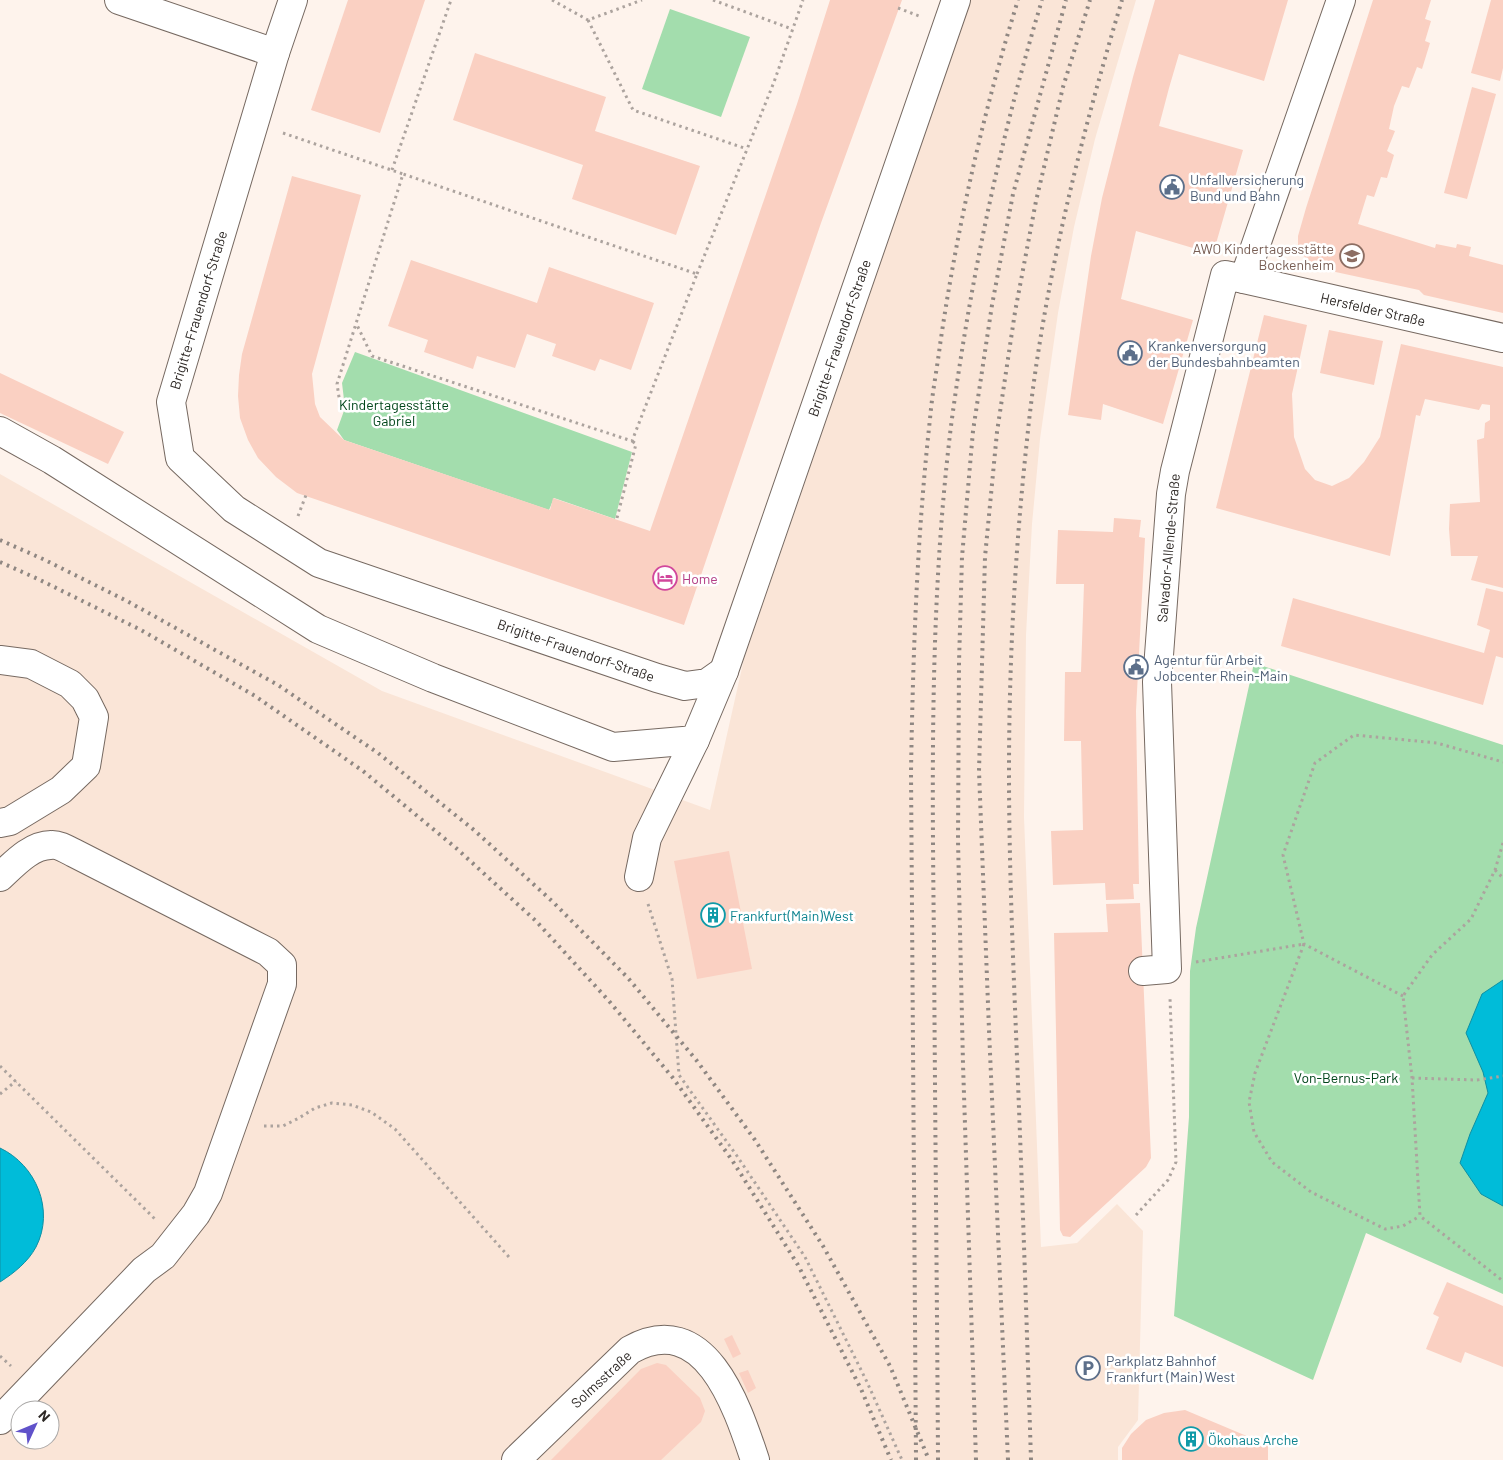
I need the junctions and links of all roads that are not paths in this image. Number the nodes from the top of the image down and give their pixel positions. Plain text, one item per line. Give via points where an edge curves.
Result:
1 (119, 0) edge
2 (293, 0) edge
3 (956, 0) edge
4 (1341, 0) edge
5 (275, 53) junction
6 (1244, 279) junction
7 (1503, 338) edge
8 (0, 431) edge
9 (0, 660) edge
10 (724, 671) junction
11 (695, 740) junction
12 (0, 823) edge
13 (5, 860) edge
14 (639, 877) road end
15 (1167, 968) road end
16 (0, 1420) edge
17 (516, 1460) edge
18 (755, 1460) edge

1 - 5 street
2 - 5 street, Brigitte-Frauendorf-Straße
3 - 10 street, Brigitte-Frauendorf-Straße
4 - 6 street
5 - 10 street, Brigitte-Frauendorf-Straße via 171,402 180,458 234,509 319,562 685,686 707,683
6 - 7 street, Hersfelder Straße
6 - 15 street, Salvador-Allende-Straße via 1225,275 1171,494 1157,682
8 - 11 street via 52,460 318,629 613,748
9 - 12 street via 31,664 70,684 85,699 94,718 86,766 62,790 10,821
10 - 11 street
11 - 14 street via 647,838
13 - 16 street via 52,844 74,853 268,952 282,966 282,984 208,1193 196,1214 162,1256 144,1270
17 - 18 street, Solmsstraße via 630,1350 643,1343 667,1339 692,1347 718,1373

